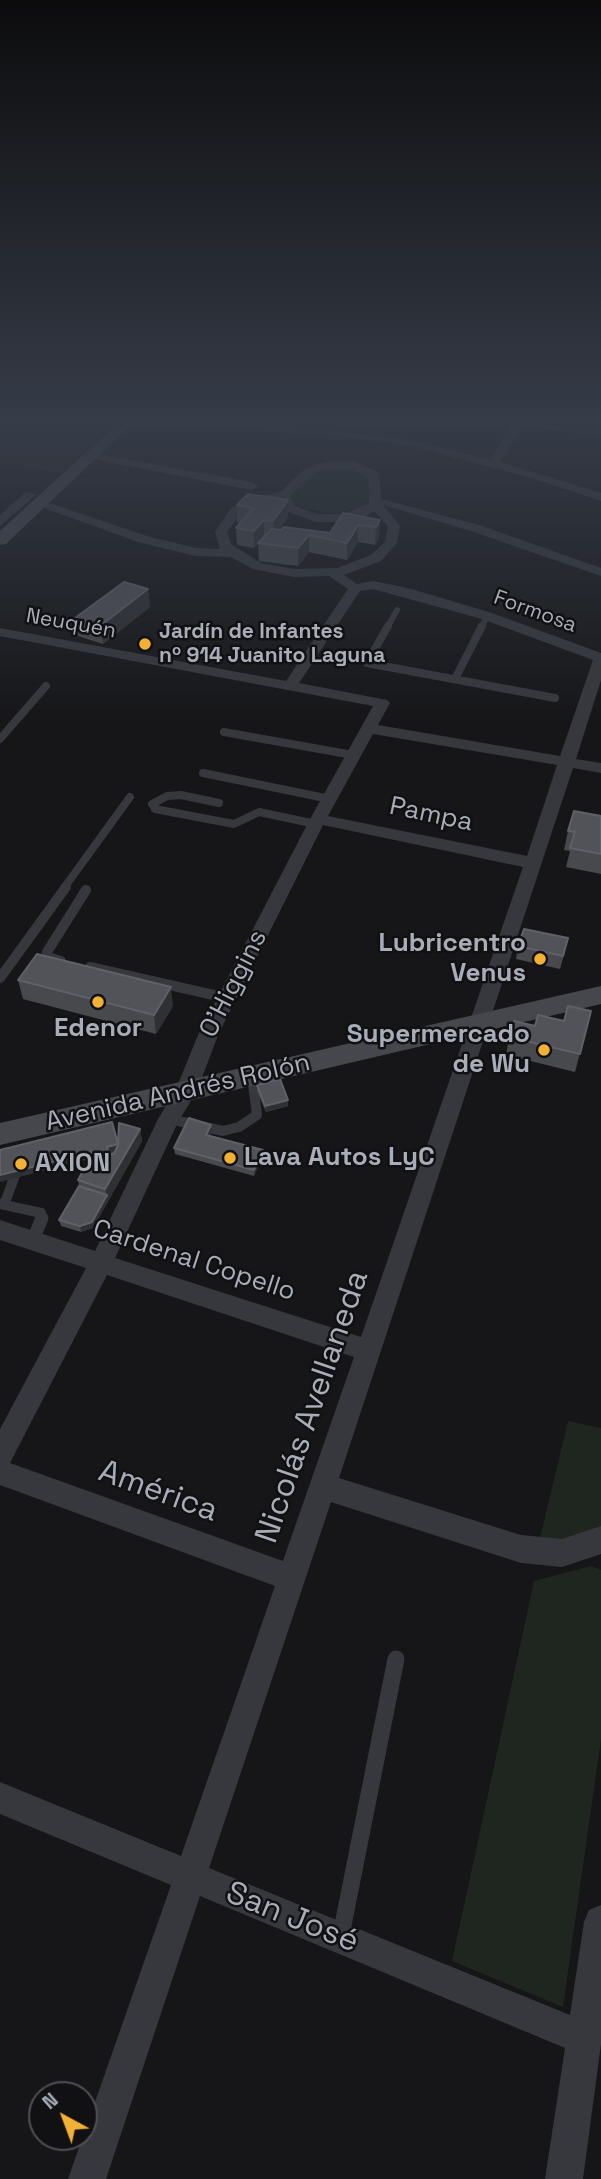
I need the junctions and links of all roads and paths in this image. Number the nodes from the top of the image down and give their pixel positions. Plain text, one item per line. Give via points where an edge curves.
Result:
1 (13, 525) edge
2 (108, 525) edge
3 (224, 525) edge
4 (393, 525) edge
5 (455, 525) edge
6 (0, 540) edge
7 (232, 553) junction
8 (350, 569) junction
9 (601, 572) edge
10 (332, 573) junction
11 (373, 585) junction
12 (355, 588) junction
13 (397, 610) dead end
14 (487, 616) junction
15 (0, 632) edge
16 (601, 658) edge
17 (455, 679) junction
18 (290, 685) junction
19 (46, 686) dead end
20 (555, 698) dead end
21 (382, 702) joint
22 (368, 728) junction
23 (224, 732) dead end
24 (0, 739) edge
25 (353, 755) junction
26 (566, 762) junction
27 (601, 768) edge
28 (203, 773) dead end
29 (130, 797) dead end
30 (330, 799) junction
31 (219, 803) dead end
32 (317, 821) junction
33 (533, 863) junction
34 (86, 890) dead end
35 (66, 962) edge
36 (80, 965) edge
37 (0, 978) edge
38 (601, 995) edge
39 (227, 998) junction
40 (481, 1023) junction
41 (252, 1076) junction
42 (186, 1091) junction
43 (169, 1119) junction
44 (16, 1134) edge
45 (13, 1178) edge
46 (2, 1205) edge
47 (0, 1230) edge
48 (33, 1240) junction
49 (102, 1261) junction
50 (369, 1351) junction
51 (0, 1456) edge
52 (0, 1472) edge
53 (323, 1486) junction
54 (601, 1539) edge
55 (291, 1578) junction
56 (396, 1659) dead end
57 (0, 1798) edge
58 (191, 1876) junction
59 (601, 1922) edge
60 (341, 1938) junction
61 (584, 2038) junction
62 (87, 2179) edge
63 (564, 2179) edge

1 - 6 main road
2 - 7 street via 196,552
3 - 7 street via 222,539
4 - 8 street via 391,542 376,558
5 - 9 street
7 - 10 street via 275,570
8 - 10 street
8 - 11 street, Formosa
10 - 12 street
11 - 12 street, Formosa
11 - 14 street, Formosa
12 - 18 street
13 - 17 lane via 367,663
14 - 16 street, Formosa
14 - 17 lane
15 - 18 street, Neuquén
16 - 26 street, Nicolás Avellaneda
17 - 20 lane
18 - 21 street, Neuquén
19 - 24 lane
21 - 22 street, O'Higgins
22 - 25 street, O'Higgins
22 - 26 street
23 - 25 lane
25 - 30 street, O'Higgins
26 - 27 street
26 - 33 street, Nicolás Avellaneda
28 - 30 lane
29 - 37 lane
30 - 32 street, O'Higgins
31 - 32 lane via 181,795 152,804 155,809 234,824 259,812
32 - 33 street, Pampa
32 - 39 street, O'Higgins
33 - 40 street, Nicolás Avellaneda
34 - 35 lane via 47,952 52,959
36 - 39 lane
38 - 40 main road, Avenida Andrés Rolón
39 - 42 street, O'Higgins
40 - 41 main road, Avenida Andrés Rolón
40 - 50 street, Nicolás Avellaneda
41 - 42 main road, Avenida Andrés Rolón
41 - 43 lane via 257,1115 239,1127 223,1131
42 - 43 street, O'Higgins
42 - 44 main road, Avenida Andrés Rolón
43 - 49 street, O'Higgins
45 - 46 lane
46 - 48 lane via 41,1213
47 - 48 street, Cardenal Copello
48 - 49 street, Cardenal Copello
49 - 50 street, Cardenal Copello
49 - 51 street, O'Higgins
50 - 53 street, Nicolás Avellaneda
52 - 55 street, América
53 - 54 street via 521,1549 562,1553
53 - 55 street, Nicolás Avellaneda
55 - 58 street, Nicolás Avellaneda
56 - 60 lane
57 - 58 street, San José
58 - 60 street, San José
58 - 62 street, Nicolás Avellaneda
59 - 61 street
60 - 61 street, San José
61 - 63 street

